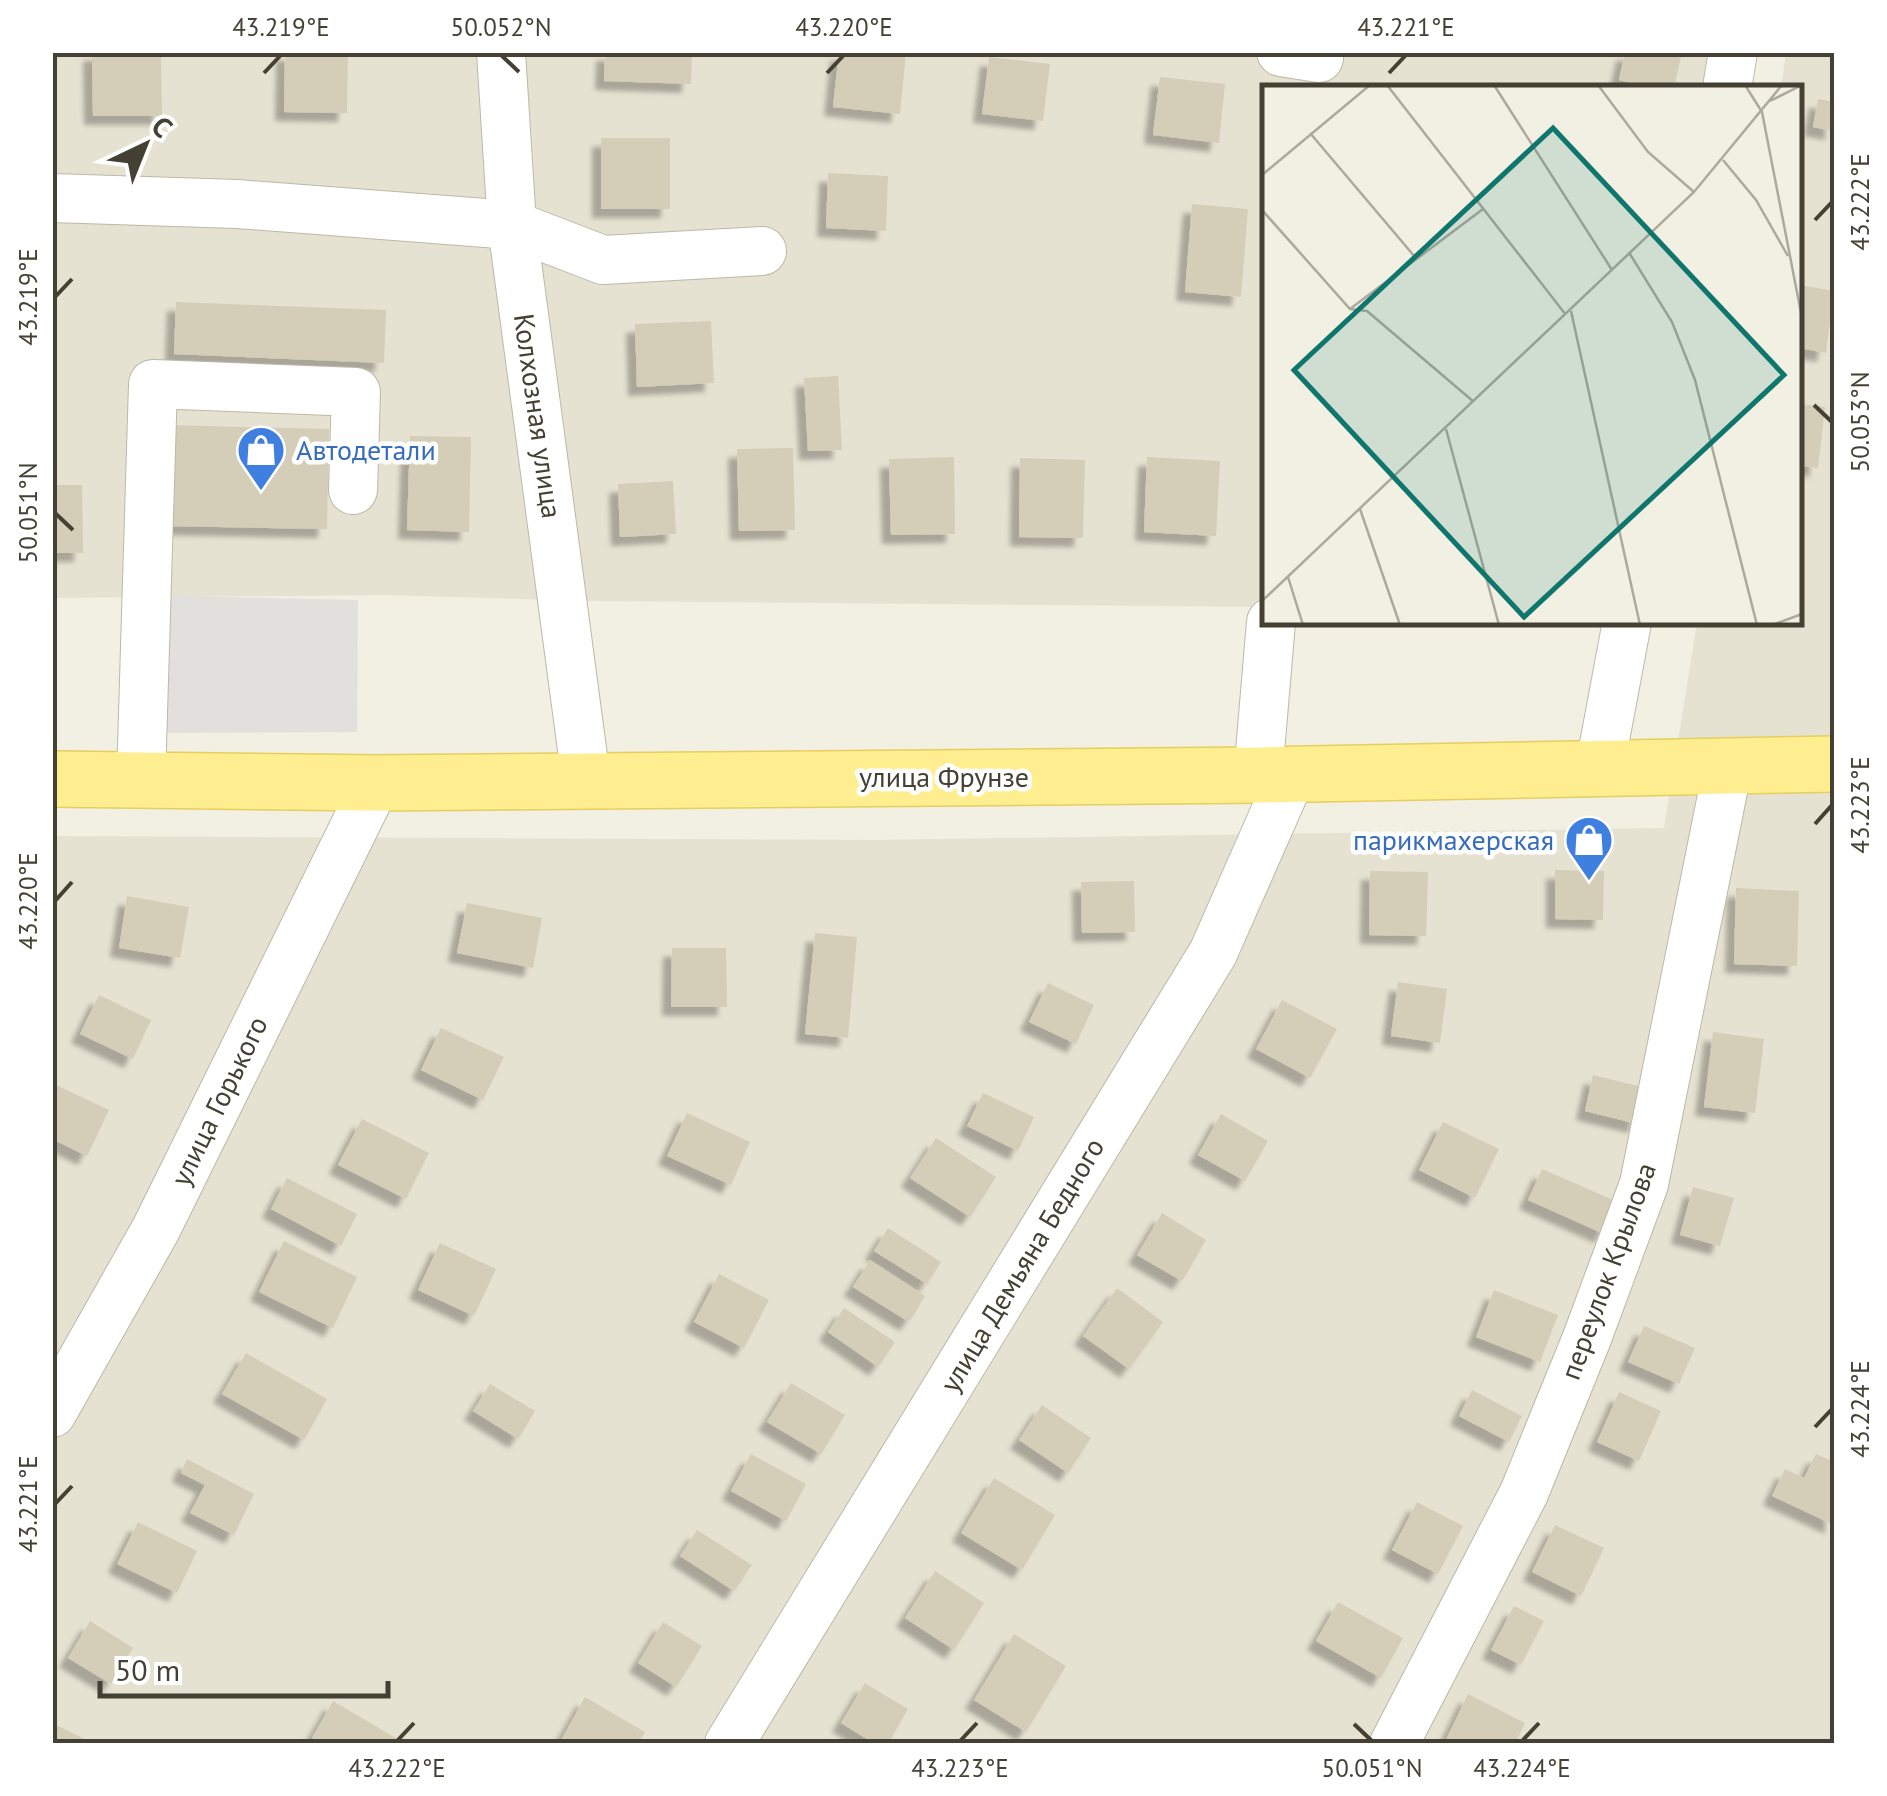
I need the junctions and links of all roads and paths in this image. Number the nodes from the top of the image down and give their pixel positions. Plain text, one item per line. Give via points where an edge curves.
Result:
1 (502, 52) edge
2 (1733, 52) edge
3 (1727, 85) edge
4 (52, 198) edge
5 (512, 225) junction
6 (762, 251) dead end
7 (353, 490) dead end
8 (1271, 625) edge
9 (1626, 625) edge
10 (1834, 764) edge
11 (1600, 766) junction
12 (1728, 766) junction
13 (1275, 774) junction
14 (140, 779) junction
15 (586, 779) junction
16 (52, 780) edge
17 (376, 783) junction
18 (52, 1413) edge
19 (728, 1744) edge
20 (1394, 1744) edge

1 - 5 street, Колхозная улица
2 - 3 street
4 - 5 street
5 - 6 street via 604,260
5 - 15 street, Колхозная улица
7 - 14 street via 356,392 154,384
8 - 13 street, улица Демьяна Бедного
9 - 11 street
10 - 12 main road, улица Фрунзе
11 - 12 main road, улица Фрунзе
11 - 13 main road, улица Фрунзе
12 - 20 street, переулок Крылова via 1644,1184 1524,1493
13 - 15 main road, улица Фрунзе
13 - 19 street, улица Демьяна Бедного via 1213,953
14 - 16 main road, улица Фрунзе
14 - 17 main road, улица Фрунзе
15 - 17 main road, улица Фрунзе
17 - 18 street, улица Горького via 156,1229

